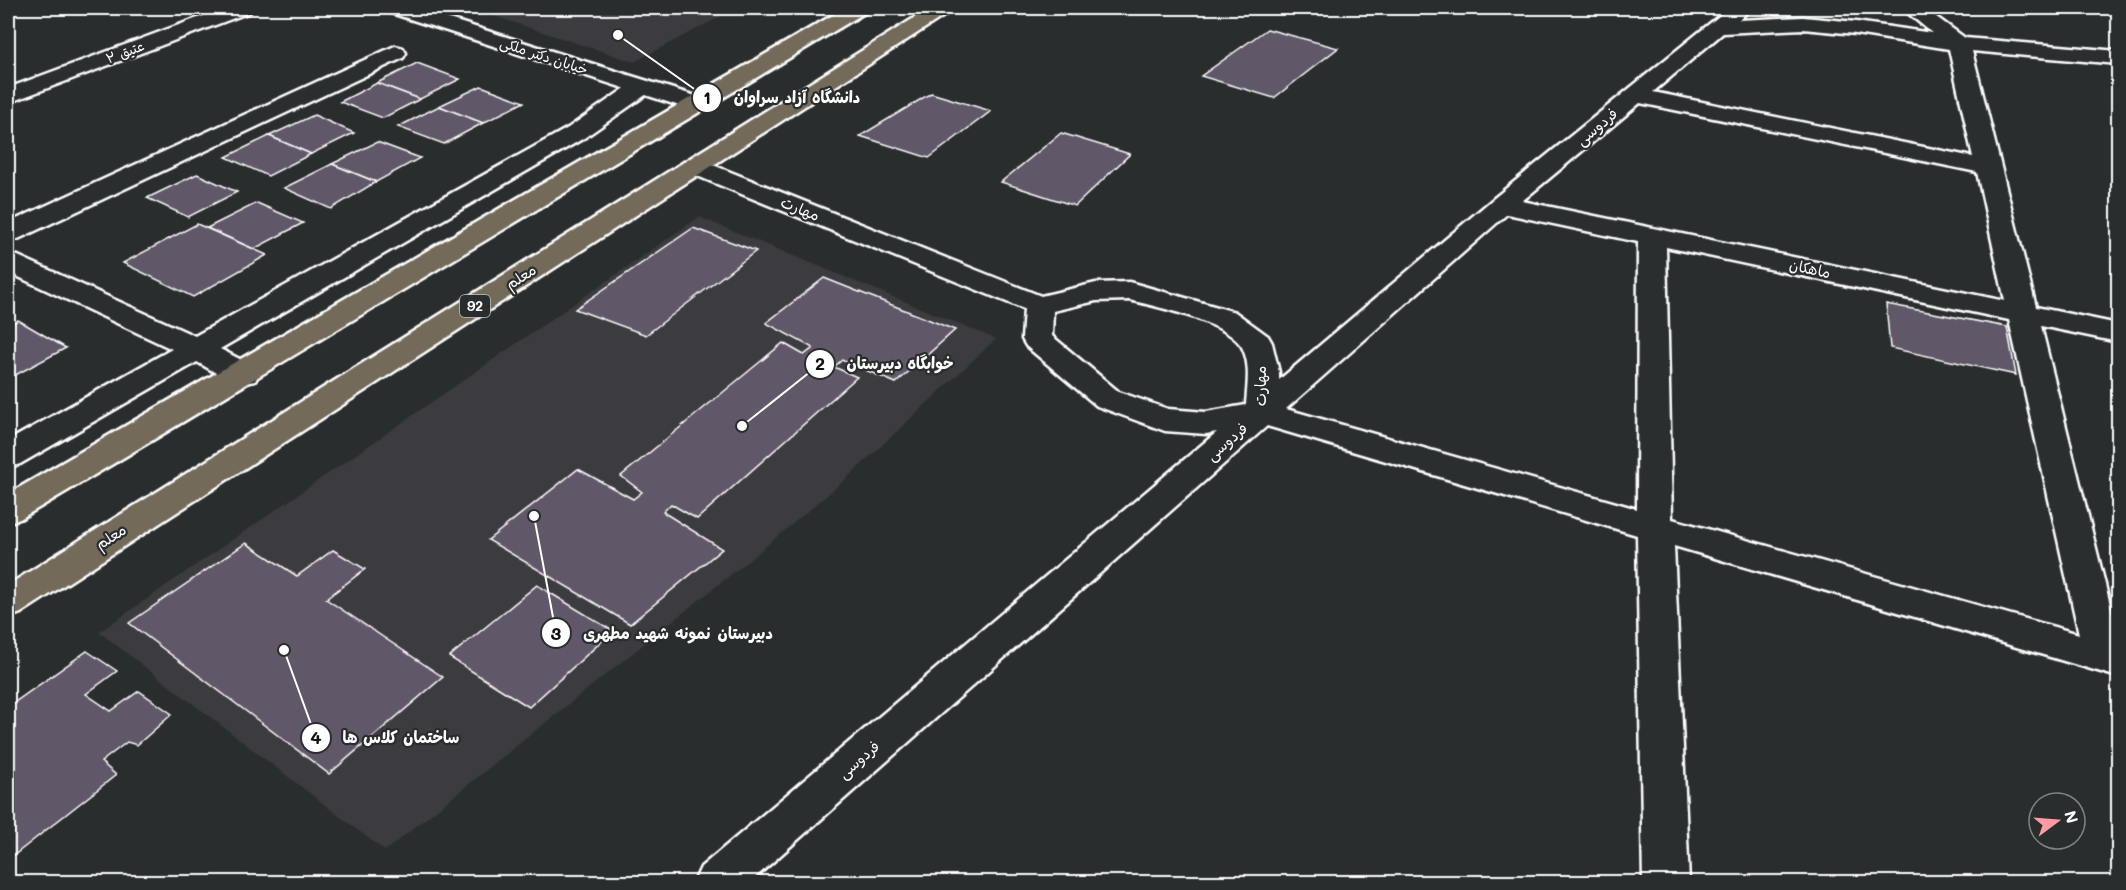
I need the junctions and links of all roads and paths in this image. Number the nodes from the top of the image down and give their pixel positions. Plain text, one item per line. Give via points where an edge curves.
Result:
1 (243, 8) edge
2 (395, 8) edge
3 (859, 8) edge
4 (943, 8) edge
5 (1912, 8) edge
6 (1730, 17) edge
7 (1959, 44) junction
8 (395, 53) dead end
9 (2118, 57) edge
10 (642, 87) junction
11 (1636, 95) junction
12 (8, 96) edge
13 (694, 104) junction
14 (694, 166) junction
15 (1988, 167) junction
16 (1502, 205) junction
17 (8, 233) edge
18 (1652, 236) junction
19 (8, 262) edge
20 (1039, 306) junction
21 (2023, 313) junction
22 (2118, 333) edge
23 (197, 349) junction
24 (244, 374) junction
25 (1261, 413) junction
26 (8, 456) edge
27 (8, 510) edge
28 (1655, 528) junction
29 (8, 603) edge
30 (2111, 659) edge
31 (717, 882) edge
32 (1666, 882) edge

1 - 12 street, عتیق ۲
2 - 10 street, خیابان دکتر ملکی
3 - 13 main road
4 - 14 main road, معلم / 92
5 - 7 street
6 - 7 street via 1856,28
6 - 11 street, فردوسی
7 - 9 street
7 - 15 street
8 - 17 street
10 - 13 street, خیابان دکتر ملکی
10 - 23 street via 576,133
11 - 15 street
11 - 16 street, فردوسی
13 - 24 main road
14 - 20 street, مهارت
14 - 29 main road, معلم / 92
15 - 21 street
16 - 18 street, ماهکان
16 - 25 street, فردوسی
18 - 21 street, ماهکان
18 - 28 street
19 - 23 street
20 - 25 street, مهارت via 1037,339 1108,399 1165,420 1206,423
20 - 25 street, مهارت via 1096,292 1129,291 1225,318 1257,344 1264,372
21 - 22 street, ماهکان
21 - 30 street
23 - 24 street
23 - 26 street
24 - 27 main road
25 - 28 street
25 - 31 street, فردوسی
28 - 30 street
28 - 32 street

